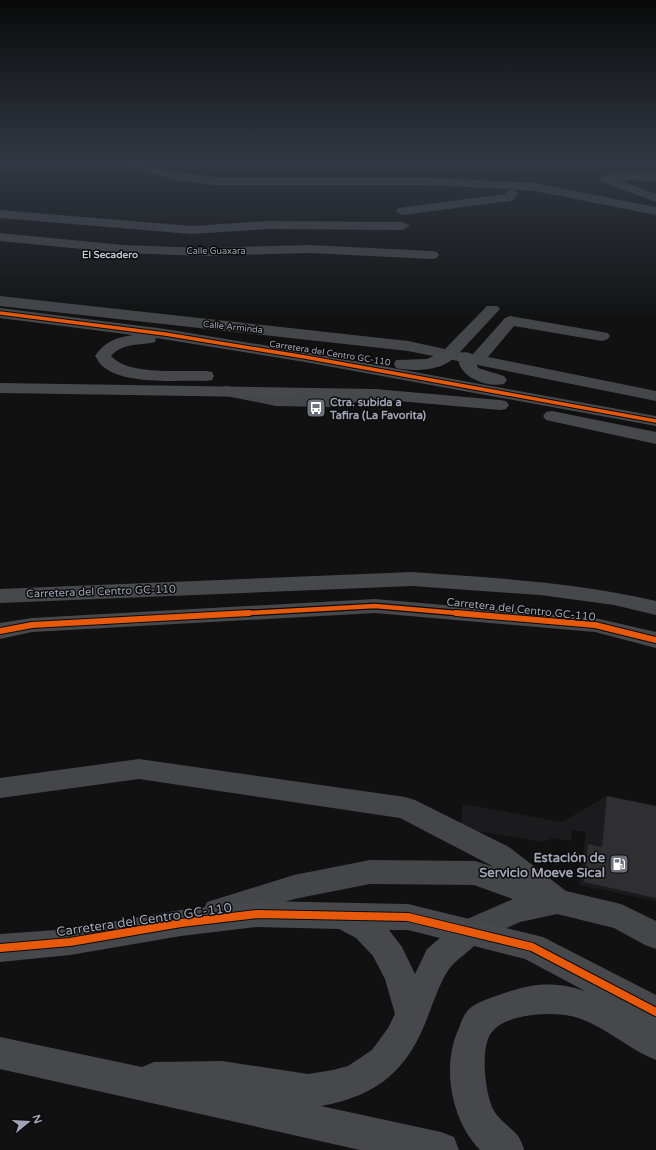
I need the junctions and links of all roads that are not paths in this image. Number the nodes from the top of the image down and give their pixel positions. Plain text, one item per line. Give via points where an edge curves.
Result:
1 (0, 214) edge
2 (403, 226) dead end
3 (0, 237) edge
4 (432, 255) dead end
5 (0, 301) edge
6 (492, 309) dead end
7 (0, 313) edge
8 (602, 336) dead end
9 (449, 354) junction
10 (305, 357) junction
11 (472, 358) junction
12 (0, 388) edge
13 (226, 391) junction
14 (354, 393) junction
15 (375, 394) junction
16 (656, 396) edge
17 (601, 410) junction
18 (656, 421) edge
19 (656, 438) edge
20 (0, 596) edge
21 (656, 608) edge
22 (0, 631) edge
23 (656, 640) edge
24 (0, 788) edge
25 (557, 901) junction
26 (341, 914) junction
27 (181, 923) junction
28 (469, 932) junction
29 (656, 936) edge
30 (0, 948) edge
31 (656, 1012) edge
32 (412, 1015) junction
33 (613, 1018) junction
34 (656, 1018) edge
35 (656, 1044) edge
36 (0, 1053) edge
37 (119, 1080) junction
38 (442, 1150) edge
39 (506, 1150) edge

1 - 2 street via 192,230 268,225
3 - 4 street, Calle Guaxara via 123,249 206,252 309,249
5 - 9 street, Calle Arminda via 335,337
6 - 9 street
7 - 10 main road, Carretera del Centro GC-110 via 165,334
8 - 11 street via 510,321
9 - 10 main road via 429,364 414,365
9 - 11 street, Calle Arminda
10 - 14 main road via 146,339 123,342 113,346 103,356 110,365 119,370 140,374 252,378
10 - 17 main road, Carretera del Centro GC-110
11 - 16 street, Calle Arminda
11 - 17 main road via 465,362 469,369 478,375 559,394
12 - 13 main road
13 - 14 main road
13 - 15 street via 276,401 329,402
14 - 15 main road
15 - 19 main road via 491,403
17 - 18 main road, Carretera del Centro GC-110
20 - 21 main road, Carretera del Centro GC-110 via 412,579 540,588 614,598
22 - 23 main road, Carretera del Centro GC-110 via 32,625 375,606 594,625
24 - 25 street via 139,769 405,808 499,855
25 - 27 street via 475,873 370,872 294,887
25 - 28 street via 514,911
25 - 29 street via 621,917
26 - 27 main road, Carretera del Centro GC-110 via 257,914
26 - 28 main road, Carretera del Centro GC-110 via 408,917
26 - 32 main road via 367,930 387,951 400,975
27 - 30 main road, Carretera del Centro GC-110 via 70,942
28 - 31 main road, Carretera del Centro GC-110 via 532,947
28 - 32 main road via 438,959 423,986
32 - 37 main road via 400,1039 384,1061 357,1080 333,1087 308,1091 222,1078
33 - 34 street
33 - 35 main road
33 - 39 main road via 574,1002 545,998 512,1004 481,1021 471,1042 468,1071 470,1095 482,1125
36 - 37 main road
37 - 38 main road

